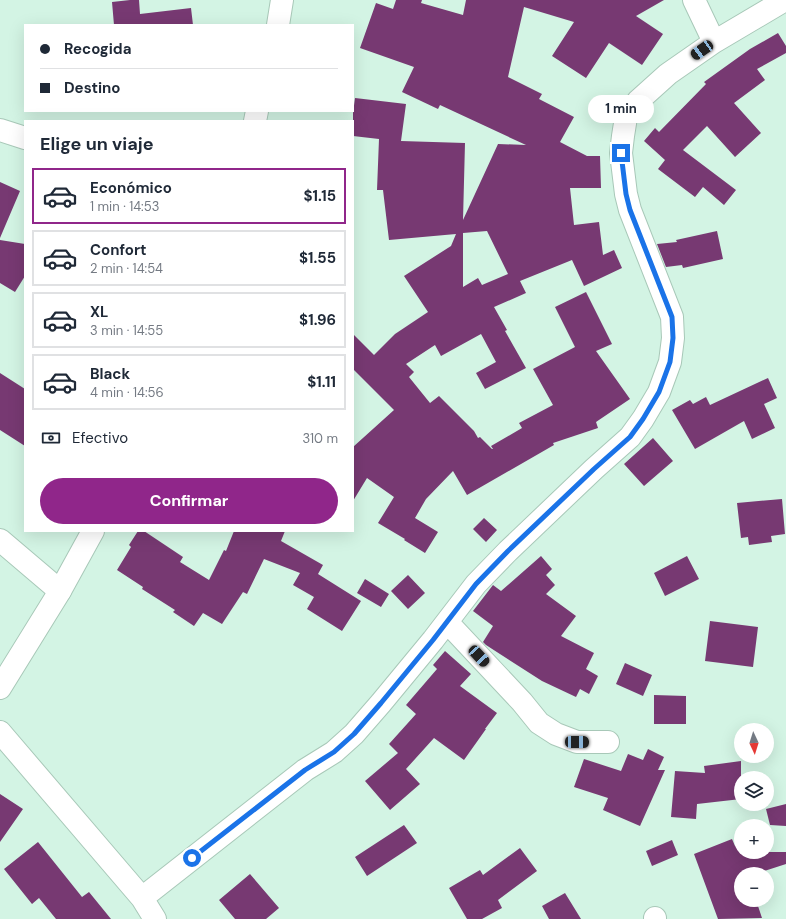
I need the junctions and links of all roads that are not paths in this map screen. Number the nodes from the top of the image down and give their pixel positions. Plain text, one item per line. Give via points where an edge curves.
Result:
1 (282, 0) edge
2 (694, 0) edge
3 (785, 0) edge
4 (278, 24) edge
5 (714, 42) junction
6 (0, 130) edge
7 (24, 138) edge
8 (92, 532) edge
9 (0, 540) edge
10 (60, 591) junction
11 (447, 622) junction
12 (0, 688) edge
13 (0, 732) edge
14 (608, 742) dead end
15 (142, 898) junction
16 (155, 919) edge

1 - 4 street
2 - 5 street
3 - 5 street
5 - 11 street via 668,74 638,101 626,117 623,136 621,153 630,210 672,317 670,362 659,392 630,437 508,551 476,584
6 - 7 street
8 - 10 street
9 - 10 street
10 - 12 street
11 - 14 street via 539,723 556,734 577,742
11 - 15 street via 354,734
13 - 15 street
15 - 16 street

